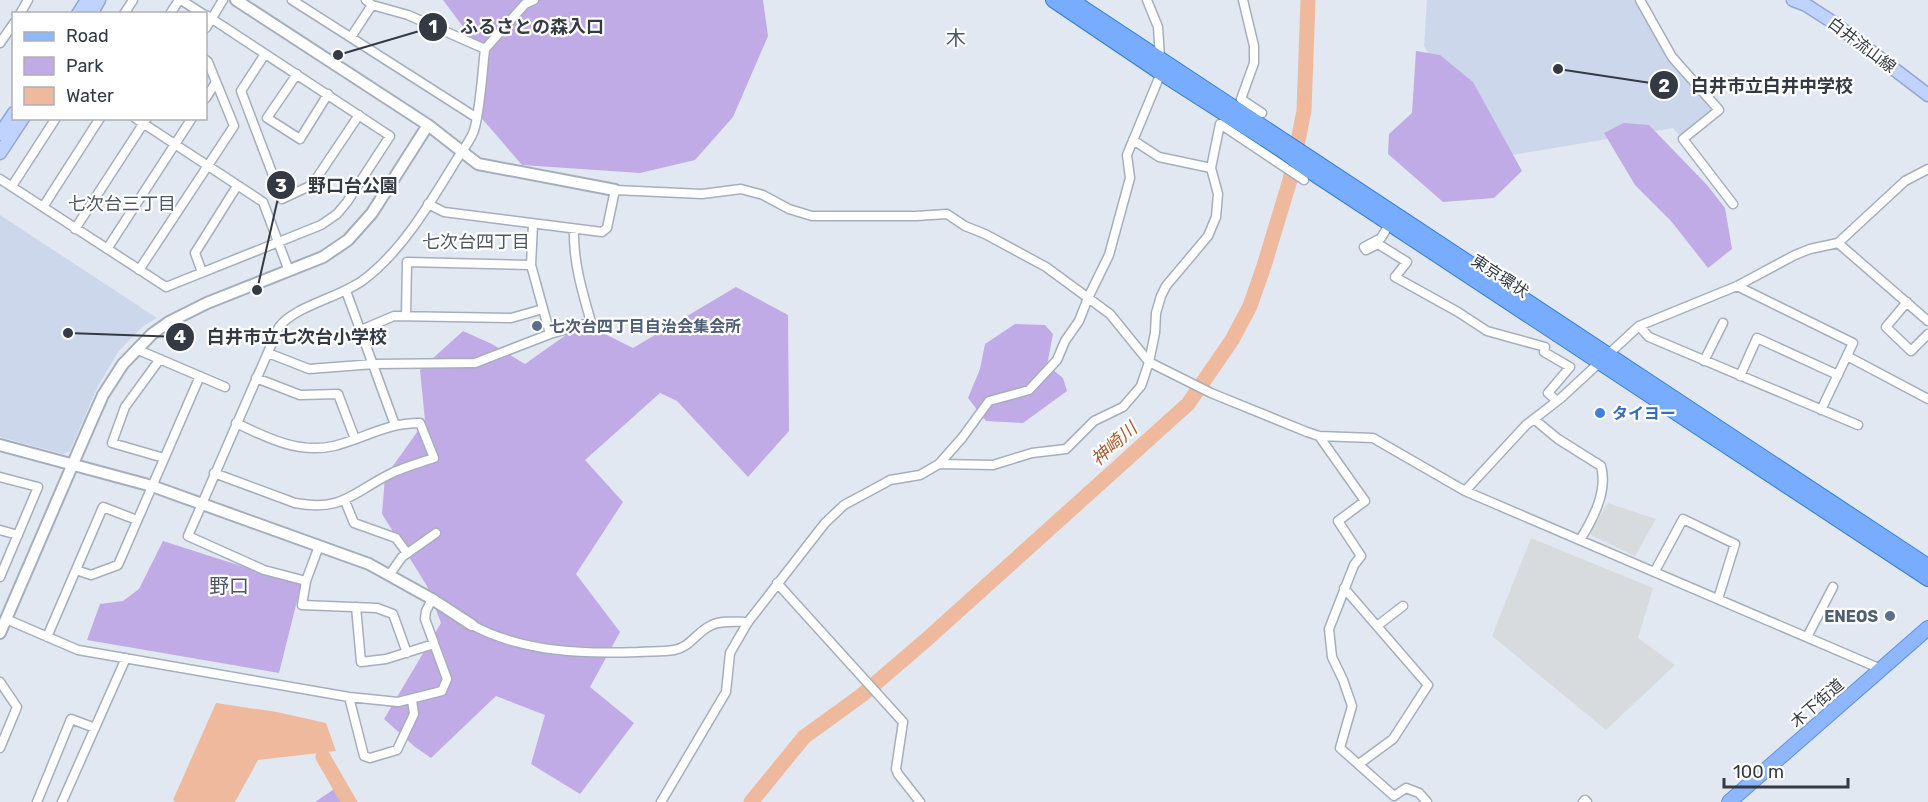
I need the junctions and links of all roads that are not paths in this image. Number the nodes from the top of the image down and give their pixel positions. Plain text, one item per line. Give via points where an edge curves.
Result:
1 (180, 0) edge
2 (224, 0) edge
3 (236, 0) edge
4 (292, 0) edge
5 (534, 0) edge
6 (1053, 0) edge
7 (1071, 0) edge
8 (1147, 0) edge
9 (1244, 0) edge
10 (1640, 0) edge
11 (1792, 0) edge
12 (369, 3) edge
13 (200, 12) edge
14 (207, 15) edge
15 (207, 17) edge
16 (12, 26) edge
17 (351, 37) junction
18 (0, 44) edge
19 (485, 49) junction
20 (265, 54) junction
21 (1161, 59) junction
22 (207, 61) edge
23 (1161, 73) junction
24 (297, 74) junction
25 (216, 82) junction
26 (328, 94) junction
27 (1928, 95) edge
28 (207, 96) edge
29 (1262, 114) dead end
30 (359, 115) junction
31 (12, 117) edge
32 (477, 118) junction
33 (21, 120) edge
34 (55, 120) edge
35 (99, 120) edge
36 (191, 120) edge
37 (146, 121) edge
38 (428, 125) junction
39 (0, 134) edge
40 (1133, 140) junction
41 (175, 145) junction
42 (462, 151) junction
43 (0, 153) edge
44 (1283, 153) junction
45 (207, 166) junction
46 (1210, 168) junction
47 (1928, 169) edge
48 (1308, 170) junction
49 (0, 179) edge
50 (12, 186) junction
51 (237, 186) junction
52 (615, 190) junction
53 (428, 204) junction
54 (1733, 204) dead end
55 (43, 207) junction
56 (1390, 223) junction
57 (533, 224) junction
58 (75, 229) junction
59 (574, 229) junction
60 (279, 243) junction
61 (1838, 243) junction
62 (107, 249) junction
63 (531, 265) junction
64 (138, 270) junction
65 (289, 271) junction
66 (202, 272) junction
67 (1737, 286) junction
68 (346, 291) junction
69 (1088, 298) junction
70 (1907, 302) junction
71 (543, 309) junction
72 (406, 316) junction
73 (1928, 321) edge
74 (1723, 323) dead end
75 (1640, 326) junction
76 (361, 330) junction
77 (550, 334) junction
78 (1928, 334) edge
79 (136, 349) junction
80 (268, 353) junction
81 (1847, 356) junction
82 (1604, 358) junction
83 (160, 359) junction
84 (1704, 361) junction
85 (1149, 362) junction
86 (374, 364) junction
87 (200, 375) junction
88 (1838, 375) junction
89 (1740, 376) junction
90 (256, 378) junction
91 (225, 387) dead end
92 (1928, 399) edge
93 (1557, 401) junction
94 (1821, 410) junction
95 (1535, 420) junction
96 (236, 423) junction
97 (395, 425) junction
98 (1858, 426) dead end
99 (1319, 436) junction
100 (355, 439) junction
101 (0, 444) edge
102 (164, 458) junction
103 (74, 464) junction
104 (939, 464) junction
105 (214, 473) junction
106 (0, 477) edge
107 (152, 486) junction
108 (1465, 491) junction
109 (345, 501) junction
110 (201, 504) junction
111 (137, 520) junction
112 (0, 530) edge
113 (436, 533) dead end
114 (18, 535) junction
115 (1580, 540) junction
116 (319, 546) junction
117 (407, 553) junction
118 (1928, 566) edge
119 (76, 570) junction
120 (1654, 571) junction
121 (390, 574) junction
122 (0, 577) edge
123 (1928, 579) edge
124 (306, 581) junction
125 (777, 583) junction
126 (1833, 587) dead end
127 (1344, 588) junction
128 (432, 599) junction
129 (1718, 599) junction
130 (1403, 606) dead end
131 (357, 607) junction
132 (3, 620) edge
133 (748, 622) junction
134 (472, 625) joint
135 (1377, 626) junction
136 (1928, 628) edge
137 (0, 633) edge
138 (47, 637) junction
139 (1807, 637) junction
140 (434, 644) junction
141 (407, 653) junction
142 (126, 658) junction
143 (1881, 669) junction
144 (0, 682) edge
145 (349, 696) junction
146 (412, 700) junction
147 (95, 728) junction
148 (0, 748) edge
149 (1359, 764) junction
150 (37, 802) edge
151 (62, 802) edge
152 (661, 802) edge
153 (920, 802) edge
154 (1427, 802) edge
155 (1729, 802) edge

1 - 13 street
2 - 14 street
3 - 38 street
4 - 17 street
5 - 19 street via 525,4
6 - 23 highway, 東京環状
7 - 21 highway, 東京環状
8 - 21 street via 1158,27
9 - 29 street via 1254,63 1241,99
10 - 54 street via 1672,57 1719,110 1683,139
11 - 27 main road, 白井流山線 via 1819,13
12 - 17 street
12 - 19 street via 408,15
15 - 20 street
16 - 18 street
17 - 32 street
19 - 32 street
20 - 24 street
20 - 30 street via 241,91 282,199 312,185
21 - 23 street
21 - 44 highway, 東京環状
22 - 25 street
23 - 40 street
23 - 44 highway, 東京環状
24 - 26 street
24 - 26 street via 267,118 300,139
25 - 28 street
25 - 45 street via 234,126
26 - 30 street
30 - 60 street via 390,136 336,214 321,225
31 - 39 main road
32 - 42 street
33 - 43 main road
34 - 50 street
35 - 55 street
36 - 41 street
37 - 41 street
37 - 58 street
38 - 42 street
38 - 65 street via 361,227 323,257
40 - 46 street via 1159,157
40 - 69 street via 1127,155 1130,178 1126,198 1109,255
41 - 45 street
41 - 62 street
42 - 52 street via 478,164
42 - 53 street
44 - 46 street via 1220,124
44 - 48 highway, 東京環状
44 - 48 street
45 - 51 street
45 - 64 street
46 - 85 street via 1218,194 1216,217 1208,236 1161,296
47 - 61 street via 1905,181
48 - 56 highway, 東京環状
48 - 82 highway, 東京環状
49 - 50 street
50 - 55 street
51 - 60 street via 263,202
51 - 66 street via 195,253
52 - 59 street via 607,228 602,232
52 - 69 street via 702,194 741,189 812,216 947,214 1046,267
53 - 57 street via 444,212
53 - 68 street via 386,262
55 - 58 street
56 - 82 highway, 東京環状
56 - 93 street via 1381,238 1364,247 1366,250 1378,244 1407,262 1395,277 1487,331 1545,347 1544,352 1570,368 1548,393
57 - 59 street
57 - 63 street
58 - 62 street
59 - 77 street via 579,280 591,322
60 - 65 street
60 - 66 street
61 - 67 street via 1795,255
61 - 70 street
62 - 64 street
63 - 71 street
63 - 72 street via 407,262
64 - 66 street via 166,287
65 - 79 street via 182,314
67 - 75 street
67 - 81 street via 1853,343
68 - 76 street
68 - 80 street via 285,319
69 - 85 street via 1110,314
69 - 104 street via 1057,360 1029,390 989,401
70 - 73 street
70 - 78 street via 1886,327 1911,351
71 - 72 street via 511,318
71 - 77 street
72 - 76 street via 394,316
74 - 84 street
75 - 82 street
75 - 84 street via 1649,337
76 - 86 street
77 - 86 street via 475,363
79 - 83 street
79 - 103 street via 103,395
80 - 86 street via 309,369
80 - 90 street
81 - 88 street
81 - 92 street
82 - 93 street
82 - 118 highway, 東京環状
82 - 123 highway, 東京環状
83 - 87 street
83 - 102 street via 125,407 112,443
84 - 89 street
85 - 99 street via 1211,393
85 - 104 street via 1141,386 1123,407 1094,421 1066,449 1032,453 993,465
86 - 97 street
87 - 91 street
87 - 102 street
88 - 89 street via 1757,338
88 - 94 street
89 - 94 street
90 - 96 street
90 - 100 street via 300,395 338,394
93 - 95 street
94 - 98 street
95 - 108 street
95 - 115 street via 1601,466 1604,475 1597,508
96 - 100 street via 296,447 323,448
96 - 105 street
97 - 100 street
97 - 109 street via 420,423 434,458 391,474
99 - 108 street via 1373,438
99 - 127 street via 1365,501 1338,521 1361,556
101 - 103 street
102 - 107 street
103 - 107 street
103 - 132 street
104 - 125 street via 920,475 890,480 844,505
105 - 109 street via 295,503 325,505
105 - 110 street
106 - 114 street via 38,487
107 - 110 street
107 - 111 street
108 - 115 street
109 - 117 street via 354,523 396,538
110 - 116 street
110 - 124 street via 188,536 264,570
111 - 119 street via 118,565 91,575
111 - 119 street via 103,507
112 - 114 street
113 - 117 street
114 - 122 street
115 - 120 street
116 - 121 street
116 - 124 street
117 - 121 street
119 - 138 street
120 - 129 street
120 - 129 street via 1683,519 1735,544
121 - 128 street
124 - 131 street via 302,605
125 - 133 street
125 - 153 street via 903,722 896,768
126 - 139 street
127 - 135 street
127 - 149 street via 1329,629 1330,644 1352,706 1340,748
128 - 134 street
128 - 140 street via 425,619
129 - 139 street
130 - 135 street
131 - 141 street via 393,614
131 - 141 street via 361,662
132 - 137 street
132 - 138 street
133 - 134 street via 711,625 687,645 674,650 617,653 541,648
133 - 152 street via 730,653 726,692
135 - 149 street via 1428,685 1393,739
136 - 143 main road, 木下街道
138 - 142 street via 78,650
139 - 143 street
140 - 141 street
140 - 146 street via 447,679 442,691
142 - 145 street
142 - 147 street
143 - 155 main road, 木下街道
144 - 148 street via 17,707
145 - 146 street via 387,702
145 - 146 street via 364,756 370,758 397,750 414,714
147 - 150 street via 71,719
147 - 151 street
149 - 154 street via 1394,796 1406,788 1419,793

